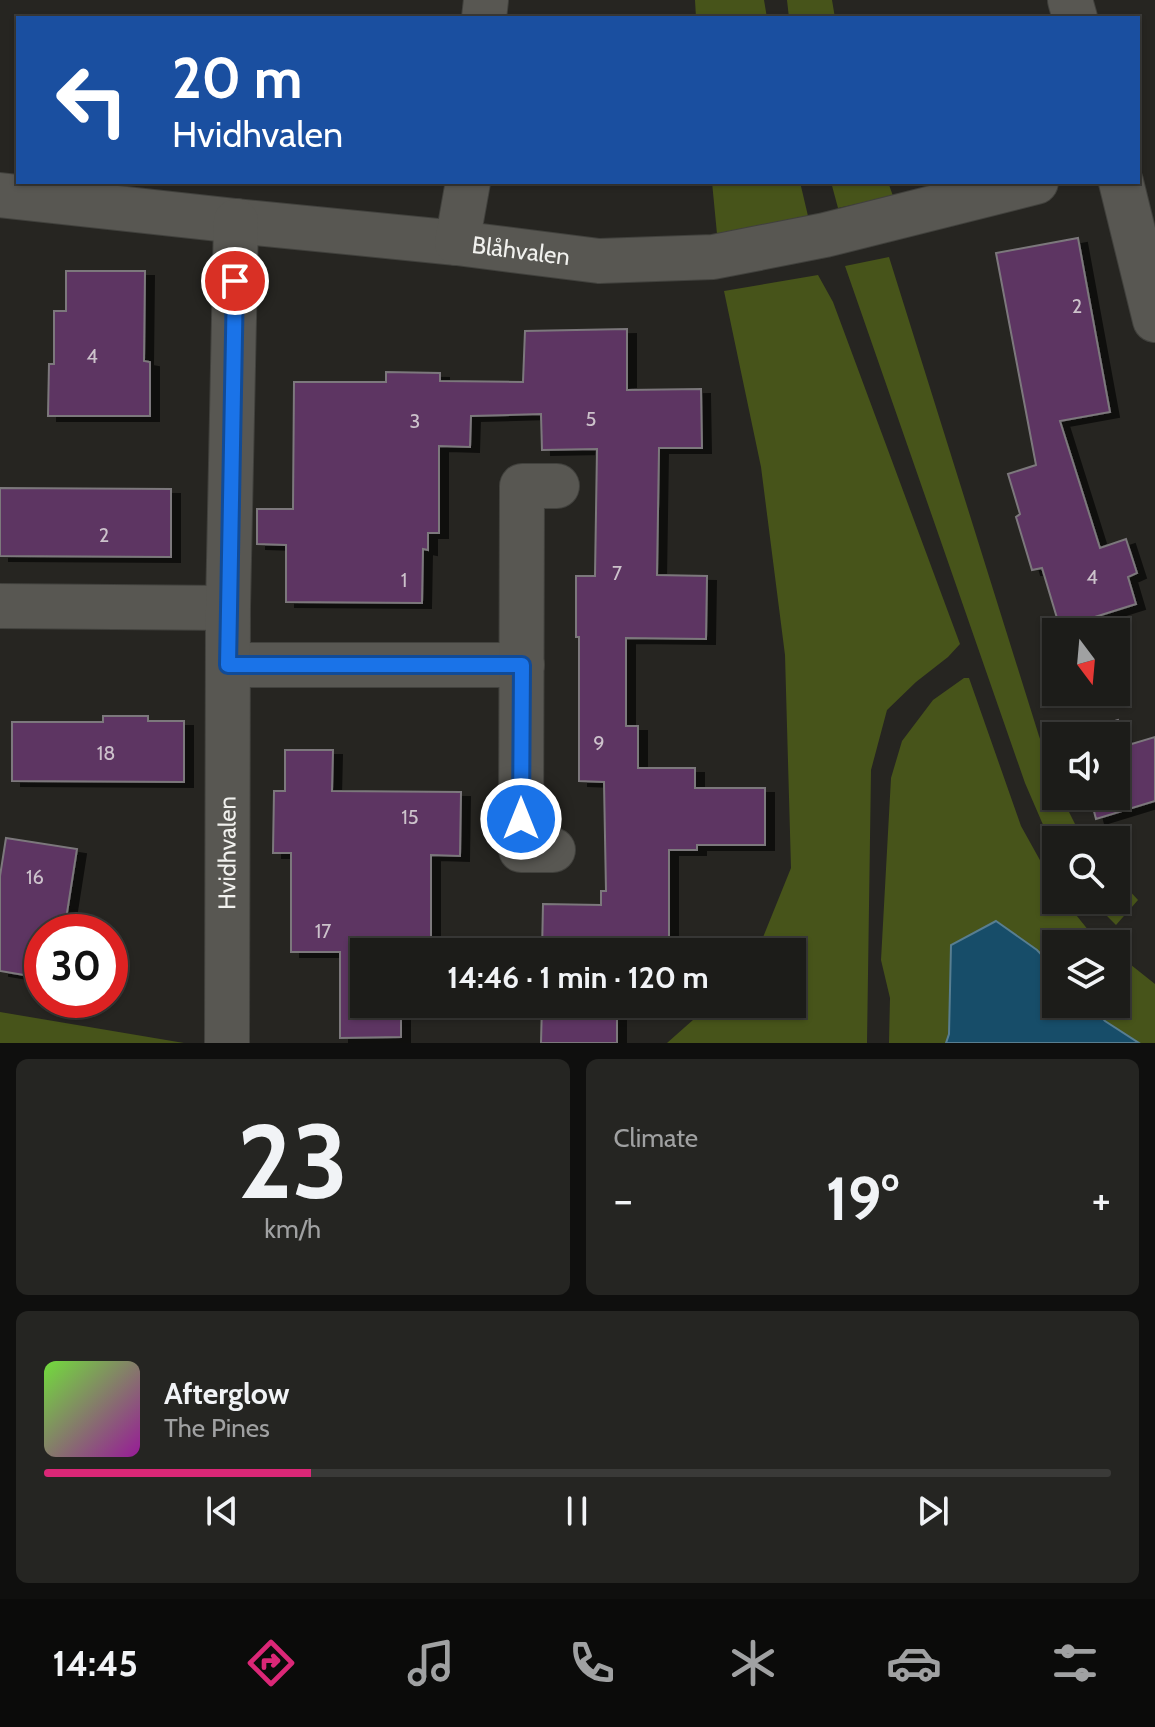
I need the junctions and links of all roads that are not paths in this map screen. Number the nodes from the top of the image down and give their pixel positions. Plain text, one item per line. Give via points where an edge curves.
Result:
1 (468, 184) edge
2 (1028, 184) edge
3 (1121, 184) edge
4 (0, 195) edge
5 (236, 221) junction
6 (457, 243) junction
7 (1155, 320) edge
8 (557, 486) dead end
9 (0, 606) edge
10 (228, 608) junction
11 (228, 665) junction
12 (522, 665) junction
13 (553, 850) dead end
14 (227, 1043) edge

1 - 6 street
2 - 6 street, Blåhvalen via 713,257 599,261
3 - 7 street
4 - 5 street, Blåhvalen
5 - 6 street, Blåhvalen
5 - 10 street, Hvidhvalen
8 - 12 street via 522,486
9 - 10 street
10 - 11 street, Hvidhvalen
11 - 12 street
11 - 14 street, Hvidhvalen
12 - 13 street via 521,850

